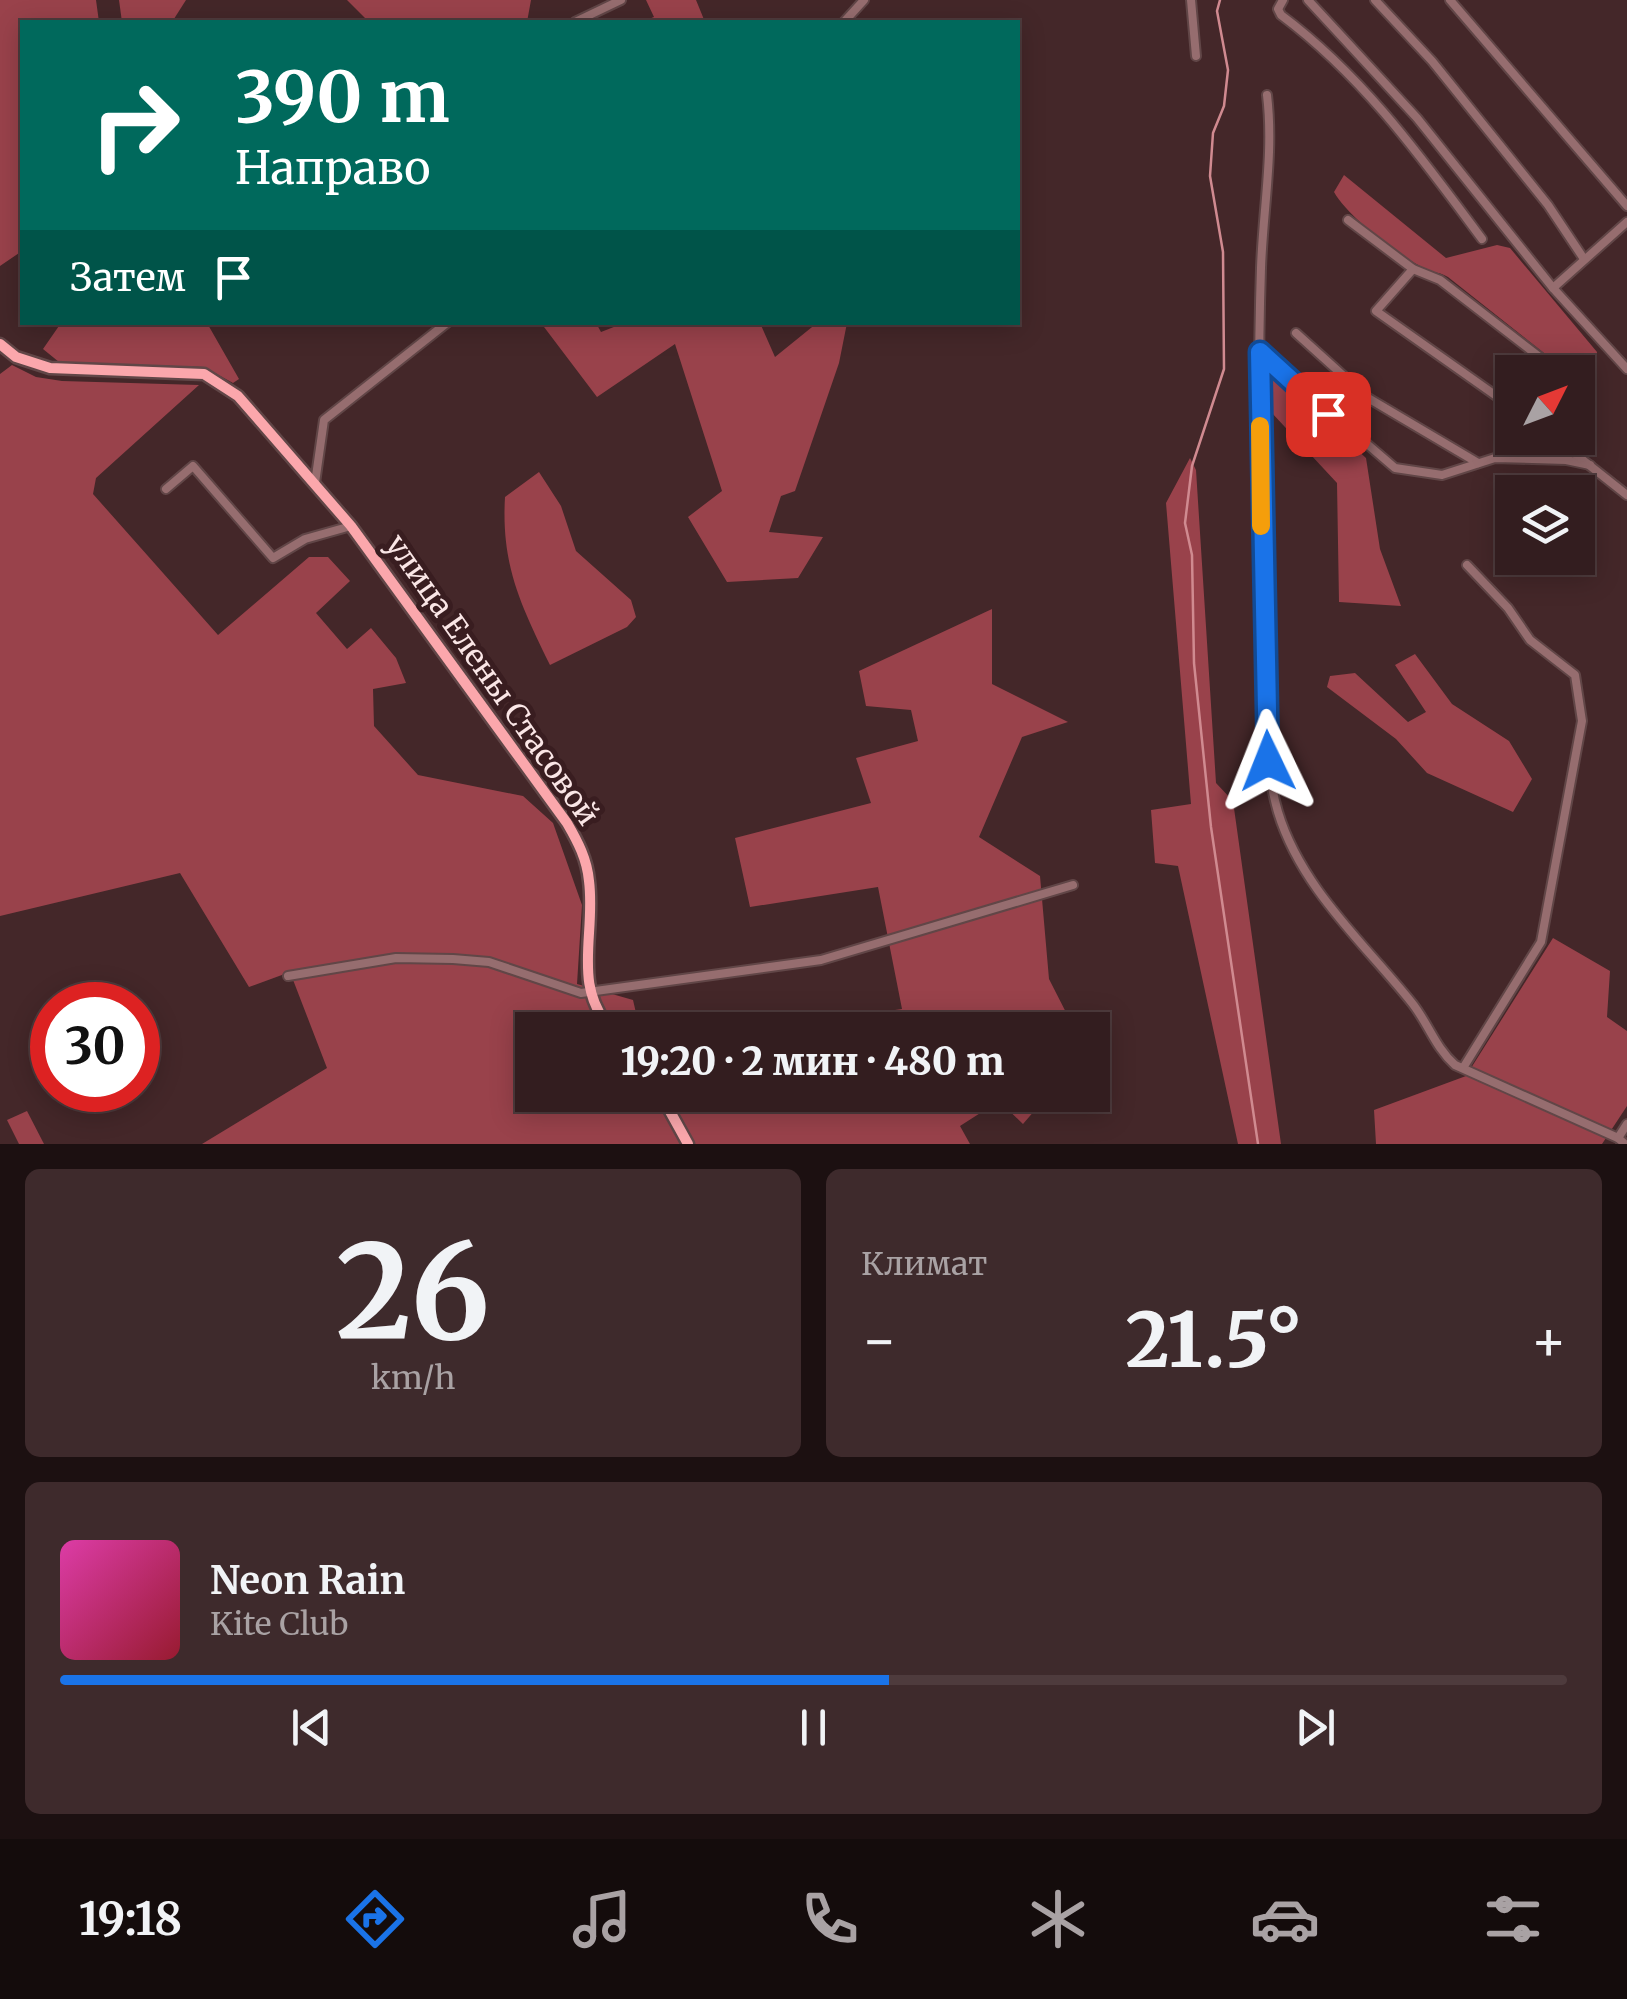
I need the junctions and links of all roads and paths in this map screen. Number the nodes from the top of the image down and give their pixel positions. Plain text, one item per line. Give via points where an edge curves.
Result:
1 (621, 0) edge
2 (864, 0) edge
3 (1192, 0) edge
4 (1283, 0) edge
5 (1308, 0) edge
6 (1375, 0) edge
7 (1450, 0) edge
8 (579, 20) edge
9 (846, 20) edge
10 (1196, 56) dead end
11 (1267, 94) dead end
12 (1627, 206) edge
13 (1348, 220) dead end
14 (1627, 222) edge
15 (1482, 239) dead end
16 (1584, 259) junction
17 (1413, 268) junction
18 (1553, 288) junction
19 (444, 325) edge
20 (1296, 334) dead end
21 (0, 344) edge
22 (1260, 352) junction
23 (1537, 355) edge
24 (1627, 369) edge
25 (1495, 395) edge
26 (1576, 455) edge
27 (1478, 463) junction
28 (1590, 466) junction
29 (314, 482) junction
30 (166, 489) dead end
31 (1627, 494) edge
32 (350, 526) junction
33 (1467, 565) dead end
34 (1073, 885) dead end
35 (288, 976) dead end
36 (588, 992) junction
37 (601, 1012) edge
38 (1462, 1068) junction
39 (670, 1112) edge
40 (1627, 1124) edge
41 (1621, 1141) edge
42 (688, 1144) edge

1 - 8 street
2 - 9 street
3 - 10 street
4 - 15 street via 1281,15 1336,58 1390,116
5 - 18 street via 1417,118
6 - 16 street via 1525,176
7 - 12 street
11 - 22 street via 1272,134
13 - 17 street
14 - 16 street
16 - 18 street
17 - 23 street via 1440,280
17 - 25 street via 1376,311
18 - 24 street
19 - 29 street via 324,420
20 - 27 street via 1368,398
21 - 29 main road, улица Елены Стасовой via 50,368 204,374 238,396
22 - 27 street via 1395,468 1442,475
22 - 38 street via 1268,761 1278,812 1351,937 1412,1004 1441,1052
26 - 28 street
27 - 28 street
28 - 31 street
29 - 32 main road, улица Елены Стасовой
30 - 32 street via 193,466 273,558 304,539
32 - 36 main road, улица Елены Стасовой via 582,849 591,904
33 - 38 street via 1530,640 1575,675 1582,721 1541,942
34 - 36 street via 821,960
35 - 36 street via 396,958 453,959 489,962
36 - 37 main road
38 - 41 street
39 - 42 main road
40 - 41 street

